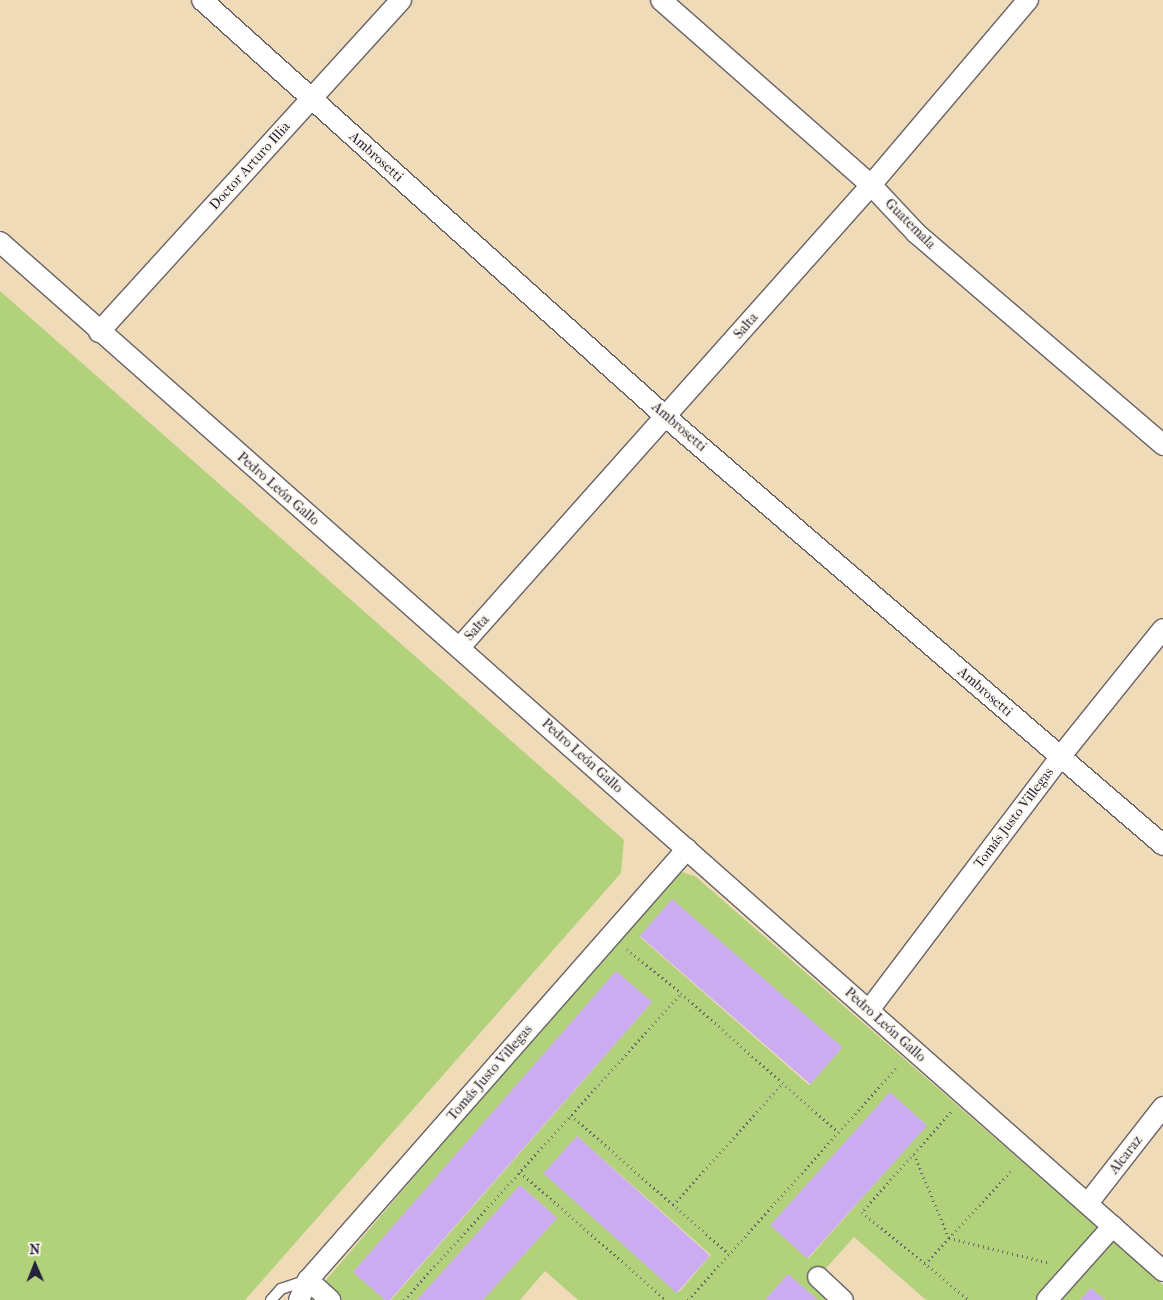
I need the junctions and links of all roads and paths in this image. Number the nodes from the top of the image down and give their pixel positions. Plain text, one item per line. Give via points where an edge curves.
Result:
1 (202, 0) edge
2 (401, 0) edge
3 (661, 0) edge
4 (1028, 0) edge
5 (311, 99) junction
6 (871, 184) junction
7 (0, 242) edge
8 (99, 332) junction
9 (666, 417) junction
10 (1163, 445) edge
11 (1163, 629) edge
12 (460, 648) junction
13 (1060, 757) junction
14 (1163, 845) edge
15 (688, 849) junction
16 (611, 936) junction
17 (681, 993) junction
18 (869, 1010) junction
19 (913, 1050) junction
20 (783, 1083) junction
21 (966, 1096) junction
22 (1163, 1107) edge
23 (571, 1115) junction
24 (838, 1132) junction
25 (1028, 1152) junction
26 (914, 1154) junction
27 (520, 1172) junction
28 (1088, 1203) junction
29 (673, 1205) junction
30 (1113, 1226) junction
31 (949, 1238) junction
32 (729, 1254) junction
33 (925, 1264) junction
34 (1075, 1269) junction
35 (1163, 1271) edge
36 (818, 1277) dead end
37 (308, 1280) junction
38 (271, 1300) edge
39 (298, 1300) edge
40 (330, 1300) edge
41 (404, 1300) edge
42 (666, 1300) edge
43 (688, 1300) edge
44 (843, 1300) edge
45 (969, 1300) edge
46 (1047, 1300) edge

1 - 5 street, Ambrosetti
2 - 5 street, Doctor Arturo Illia
3 - 6 street, Guatemala
4 - 6 street, Salta
5 - 8 street, Doctor Arturo Illia
5 - 9 street, Ambrosetti
6 - 9 street, Salta
6 - 10 street, Guatemala via 916,233
7 - 8 street, Pedro León Gallo
8 - 12 street, Pedro León Gallo
9 - 12 street, Salta
9 - 13 street, Ambrosetti
11 - 13 street, Tomás Justo Villegas
12 - 15 street, Pedro León Gallo
13 - 14 street, Ambrosetti
13 - 18 street, Tomás Justo Villegas
15 - 16 street, Tomás Justo Villegas
15 - 18 street, Pedro León Gallo
16 - 17 path
16 - 37 street, Tomás Justo Villegas
17 - 20 path
17 - 23 path
18 - 19 street, Pedro León Gallo
19 - 21 street, Pedro León Gallo
19 - 24 path
20 - 24 path
20 - 29 path
21 - 25 street, Pedro León Gallo
21 - 26 path
22 - 28 street, Alcaraz
23 - 27 path
23 - 29 path
24 - 32 path
25 - 28 street, Pedro León Gallo
25 - 31 path
26 - 31 path
26 - 33 path via 862,1212
27 - 41 path
27 - 42 path
28 - 30 street, Pedro León Gallo
29 - 32 path
30 - 34 street
30 - 35 street, Pedro León Gallo
31 - 33 path
31 - 34 path
32 - 43 path
33 - 45 path
34 - 46 street
36 - 44 street
37 - 38 lane via 281,1289
37 - 39 street, Tomás Justo Villegas
37 - 40 street

